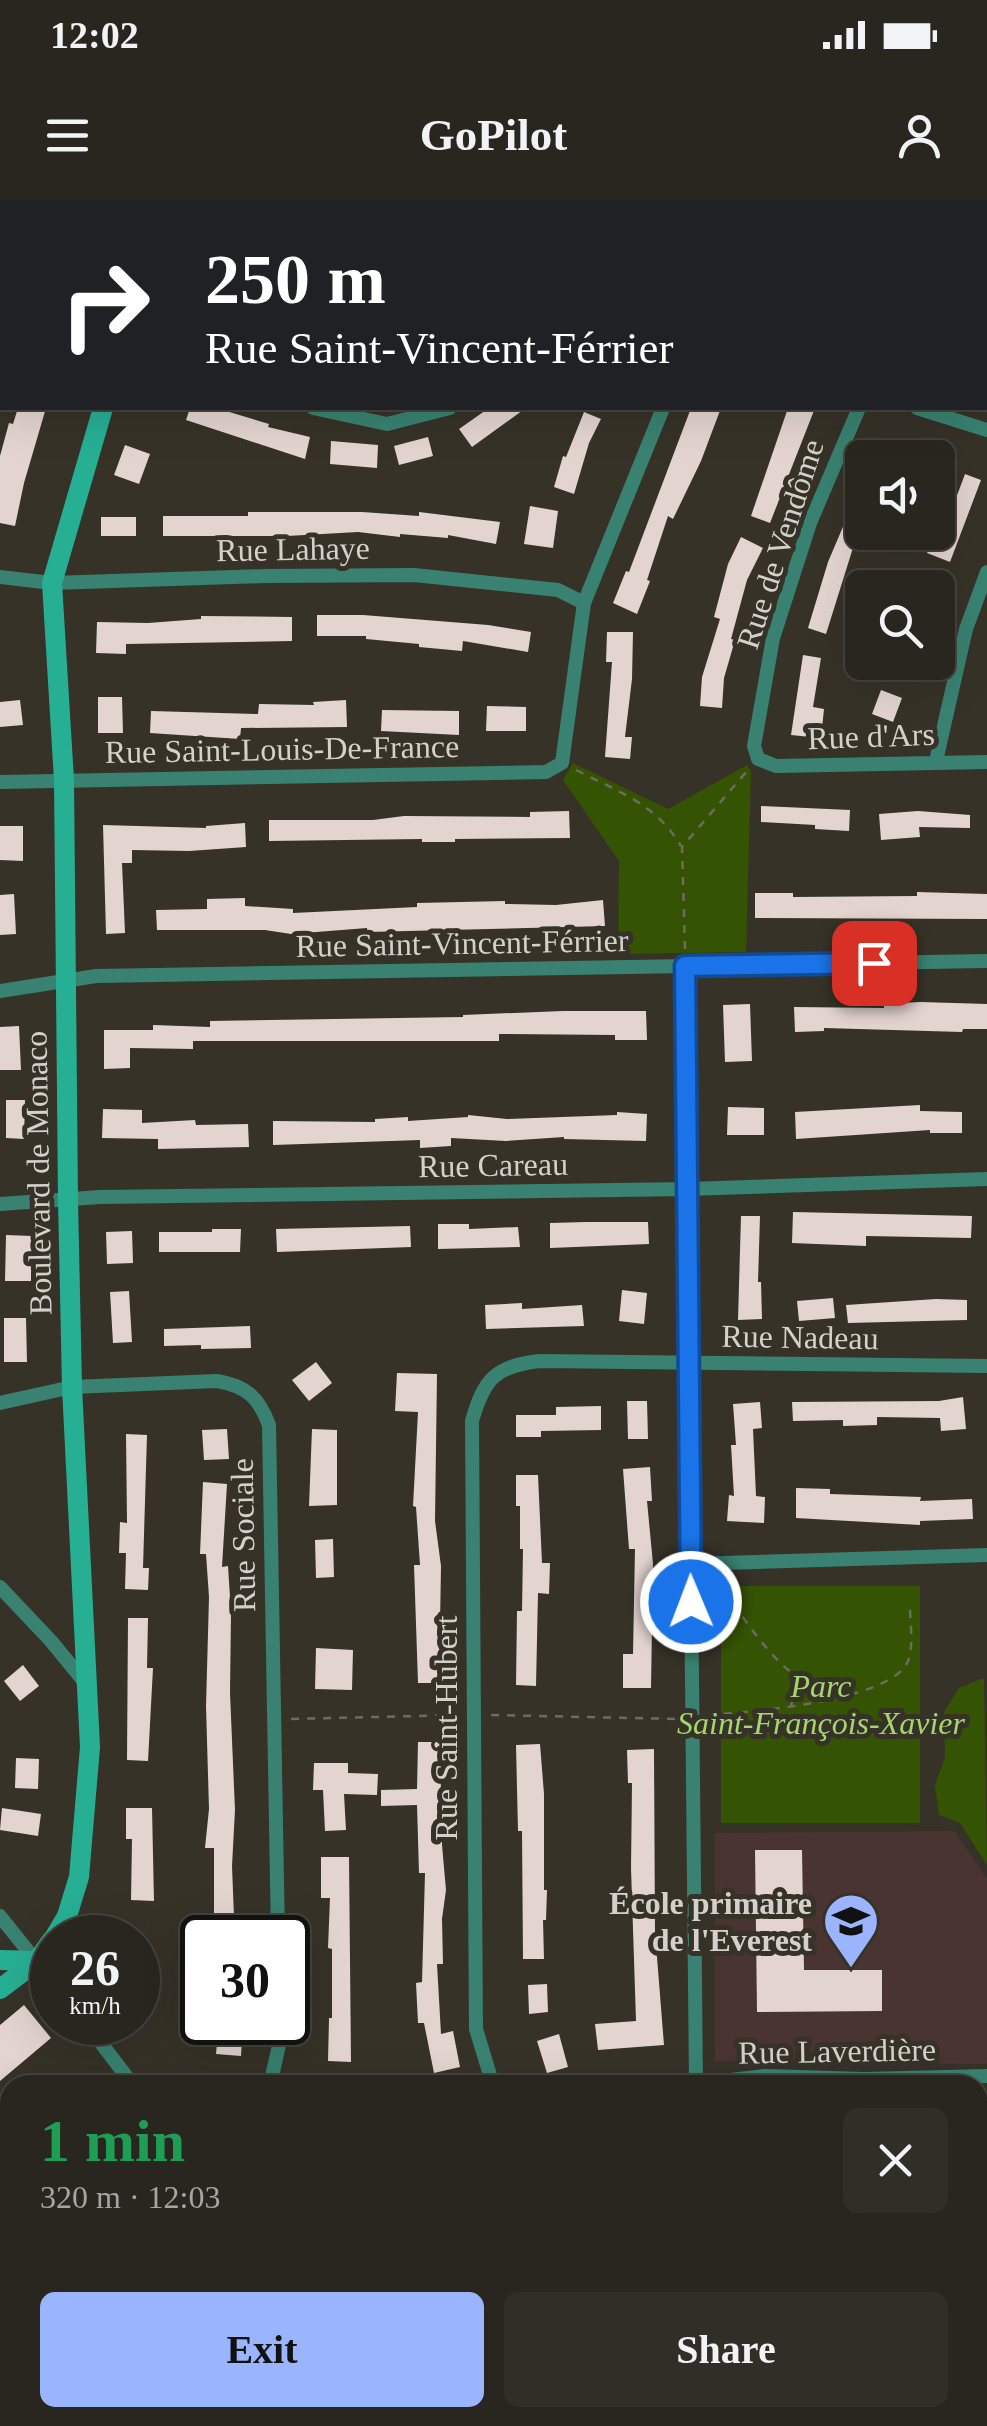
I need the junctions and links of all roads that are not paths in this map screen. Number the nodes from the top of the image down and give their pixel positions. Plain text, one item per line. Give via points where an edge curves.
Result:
1 (102, 410) edge
2 (322, 410) edge
3 (442, 410) edge
4 (661, 410) edge
5 (858, 410) edge
6 (923, 410) edge
7 (987, 430) edge
8 (987, 572) edge
9 (0, 577) edge
10 (52, 583) junction
11 (584, 603) junction
12 (758, 759) joint
13 (936, 761) junction
14 (987, 762) edge
15 (64, 780) junction
16 (0, 782) edge
17 (987, 961) edge
18 (685, 966) junction
19 (65, 978) junction
20 (0, 991) edge
21 (987, 1179) edge
22 (689, 1189) junction
23 (68, 1200) junction
24 (0, 1204) edge
25 (688, 1364) junction
26 (987, 1366) edge
27 (495, 1374) joint
28 (72, 1387) junction
29 (0, 1403) edge
30 (987, 1555) edge
31 (695, 1564) junction
32 (0, 1588) edge
33 (88, 1685) junction
34 (67, 1915) edge
35 (278, 1915) edge
36 (0, 1916) edge
37 (30, 1952) edge
38 (0, 1960) edge
39 (30, 1961) edge
40 (30, 1966) edge
41 (0, 1989) edge
42 (102, 2045) edge
43 (279, 2045) edge
44 (125, 2075) edge
45 (272, 2075) edge
46 (490, 2075) edge
47 (693, 2075) edge

1 - 10 street, Boulevard de Monaco
2 - 3 street via 387,424
4 - 11 street
5 - 12 street, Rue de Vendôme via 810,523 773,638 754,746
6 - 7 street
8 - 13 street via 966,629
9 - 10 street, Rue Lahaye
10 - 11 street, Rue Lahaye via 414,575 558,590
10 - 15 street, Boulevard de Monaco
11 - 15 street, Rue Saint-Louis-De-France via 562,763 546,772
12 - 13 street, Rue d'Ars via 776,766
13 - 14 street, Rue d'Ars
15 - 16 street, Rue Saint-Louis-De-France
15 - 19 street, Boulevard de Monaco
17 - 18 street, Rue Saint-Vincent-Férrier
18 - 19 street, Rue Saint-Vincent-Férrier
18 - 22 street
19 - 20 street, Rue Saint-Vincent-Férrier
19 - 23 street, Boulevard de Monaco
21 - 22 street, Rue Careau
22 - 23 street, Rue Careau
22 - 25 street
23 - 24 street, Rue Careau
23 - 28 street, Boulevard de Monaco
25 - 26 street, Rue Nadeau
25 - 27 street, Rue Nadeau via 540,1360
25 - 31 street
27 - 46 street, Rue Saint-Hubert via 472,1421 476,2029
28 - 29 street, Rue Sociale
28 - 33 street, Boulevard de Monaco
28 - 35 street, Rue Sociale via 218,1382 238,1384 262,1406 269,1426
30 - 31 street
31 - 47 street
32 - 33 street
33 - 34 street, Boulevard de Monaco via 80,1877
36 - 37 street
38 - 39 street
40 - 41 street, Boulevard de Monaco
42 - 44 street
43 - 45 street

